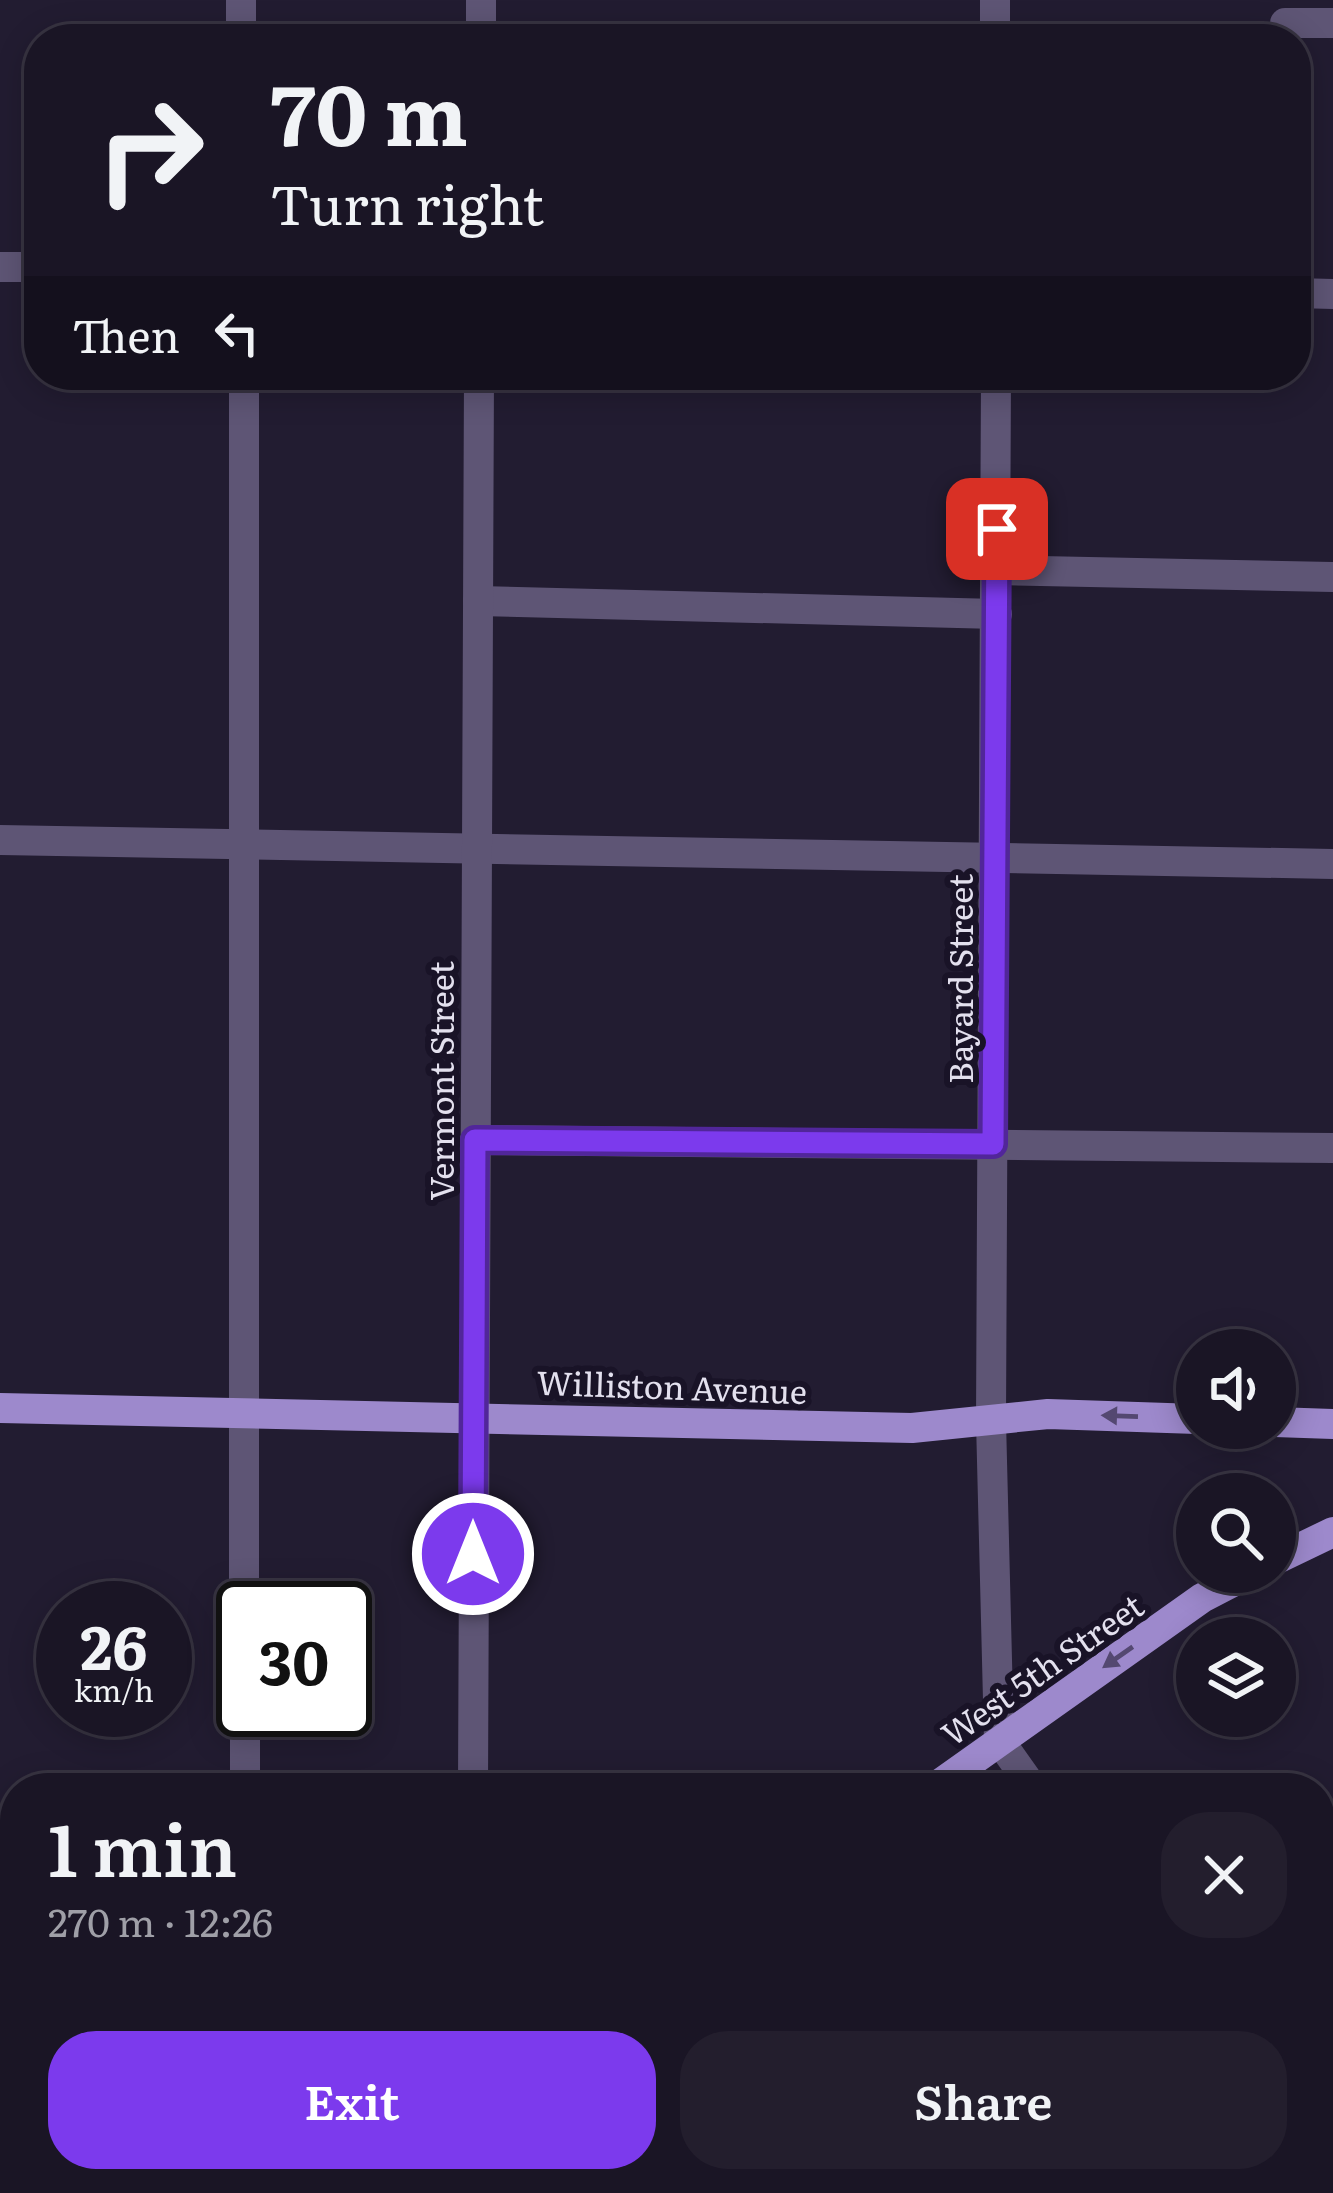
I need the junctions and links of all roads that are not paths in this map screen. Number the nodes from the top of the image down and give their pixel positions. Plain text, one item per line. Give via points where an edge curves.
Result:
1 (1285, 21) edge
2 (1333, 23) edge
3 (244, 390) edge
4 (479, 390) edge
5 (996, 390) edge
6 (997, 570) junction
7 (1333, 577) edge
8 (478, 601) junction
9 (997, 614) junction
10 (0, 840) edge
11 (248, 844) junction
12 (476, 849) junction
13 (995, 858) junction
14 (1333, 865) edge
15 (475, 1140) junction
16 (993, 1144) junction
17 (1333, 1148) edge
18 (0, 1408) edge
19 (244, 1412) junction
20 (473, 1416) junction
21 (1176, 1418) edge
22 (991, 1420) junction
23 (1296, 1423) edge
24 (1333, 1424) edge
25 (1333, 1532) edge
26 (1296, 1550) edge
27 (244, 1581) edge
28 (1212, 1593) edge
29 (245, 1737) edge
30 (999, 1740) junction
31 (245, 1773) edge
32 (473, 1773) edge
33 (954, 1773) edge
34 (1022, 1773) edge

1 - 2 street
3 - 11 street
4 - 8 street, Vermont Street
5 - 6 street, Bayard Street
6 - 7 street
6 - 9 street, Bayard Street
8 - 9 street
8 - 12 street, Vermont Street
9 - 13 street, Bayard Street
10 - 11 street
11 - 12 street
11 - 19 street
12 - 13 street
12 - 15 street, Vermont Street
13 - 14 street
13 - 16 street, Bayard Street
15 - 16 street
15 - 20 street, Vermont Street
16 - 17 street
16 - 22 street, Bayard Street
18 - 19 main road, Williston Avenue
19 - 20 main road, Williston Avenue
19 - 27 street
20 - 22 main road, Williston Avenue via 913,1428
20 - 32 street, Vermont Street
21 -> 22 main road, Williston Avenue
22 - 30 street, Bayard Street
23 - 24 main road
25 - 26 main road
28 -> 30 main road, West 5th Street
29 - 31 street
30 - 33 main road, West 5th Street
30 - 34 street

